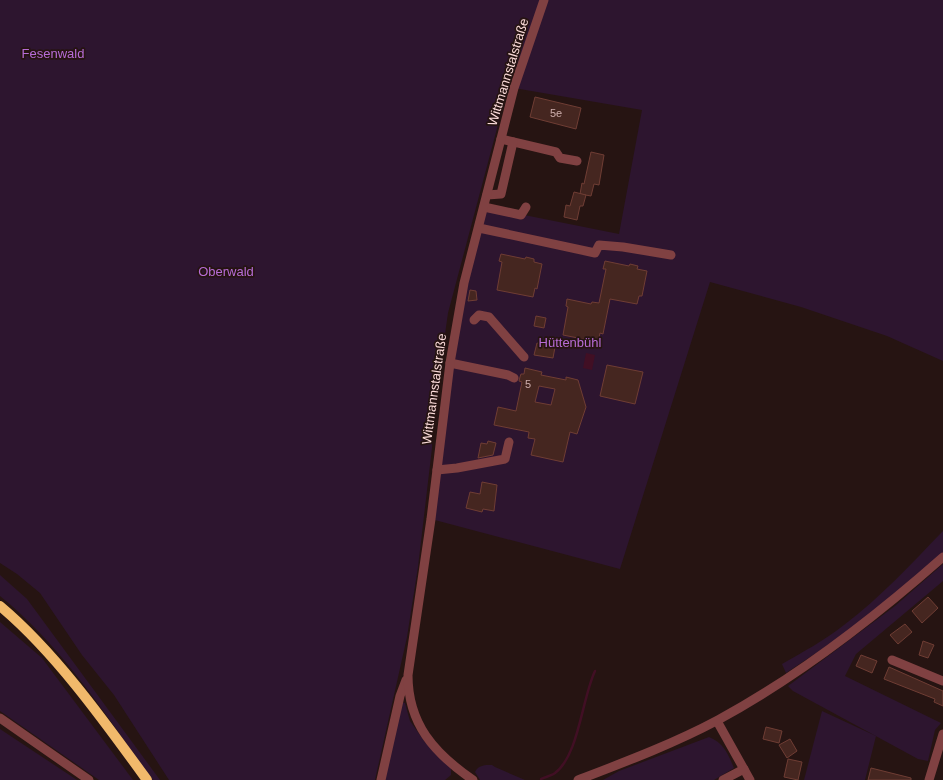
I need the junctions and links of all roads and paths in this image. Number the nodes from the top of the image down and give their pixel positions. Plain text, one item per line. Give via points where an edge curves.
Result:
1 (544, 0) edge
2 (501, 139) junction
3 (513, 142) junction
4 (577, 161) dead end
5 (487, 195) junction
6 (484, 207) junction
7 (526, 207) dead end
8 (479, 228) junction
9 (671, 255) dead end
10 (474, 320) dead end
11 (524, 357) dead end
12 (450, 363) junction
13 (514, 378) dead end
14 (509, 442) dead end
15 (437, 470) junction
16 (943, 557) edge
17 (0, 606) edge
18 (892, 660) dead end
19 (408, 675) junction
20 (943, 681) edge
21 (0, 718) edge
22 (717, 721) junction
23 (943, 734) edge
24 (744, 769) junction
25 (465, 776) edge
26 (89, 780) edge
27 (147, 780) edge
28 (381, 780) edge
29 (473, 780) edge
30 (578, 780) edge
31 (723, 780) edge
32 (750, 780) edge
33 (930, 780) edge

1 - 2 street, Wittmannstalstraße via 521,65
2 - 3 street
2 - 5 street, Wittmannstalstraße
3 - 4 street via 556,152 560,158
3 - 5 street via 501,194
5 - 6 street, Wittmannstalstraße
6 - 7 street via 521,215
6 - 8 street, Wittmannstalstraße
8 - 9 street via 595,253 599,245
8 - 12 street, Wittmannstalstraße via 464,283
10 - 11 street via 479,315 488,317
12 - 13 street
12 - 15 street, Wittmannstalstraße
14 - 15 street via 505,459 458,473
15 - 19 street, Wittmannstalstraße
16 - 22 street via 893,601 820,655 782,682
17 - 27 main road via 51,656
18 - 20 street
19 - 25 street, Wittmannstalstraße via 408,691 417,722 429,740
19 - 28 street via 400,696
21 - 26 street
22 - 24 street
22 - 30 street
23 - 33 street
24 - 31 street
24 - 32 street
25 - 29 street, Wittmannstalstraße

